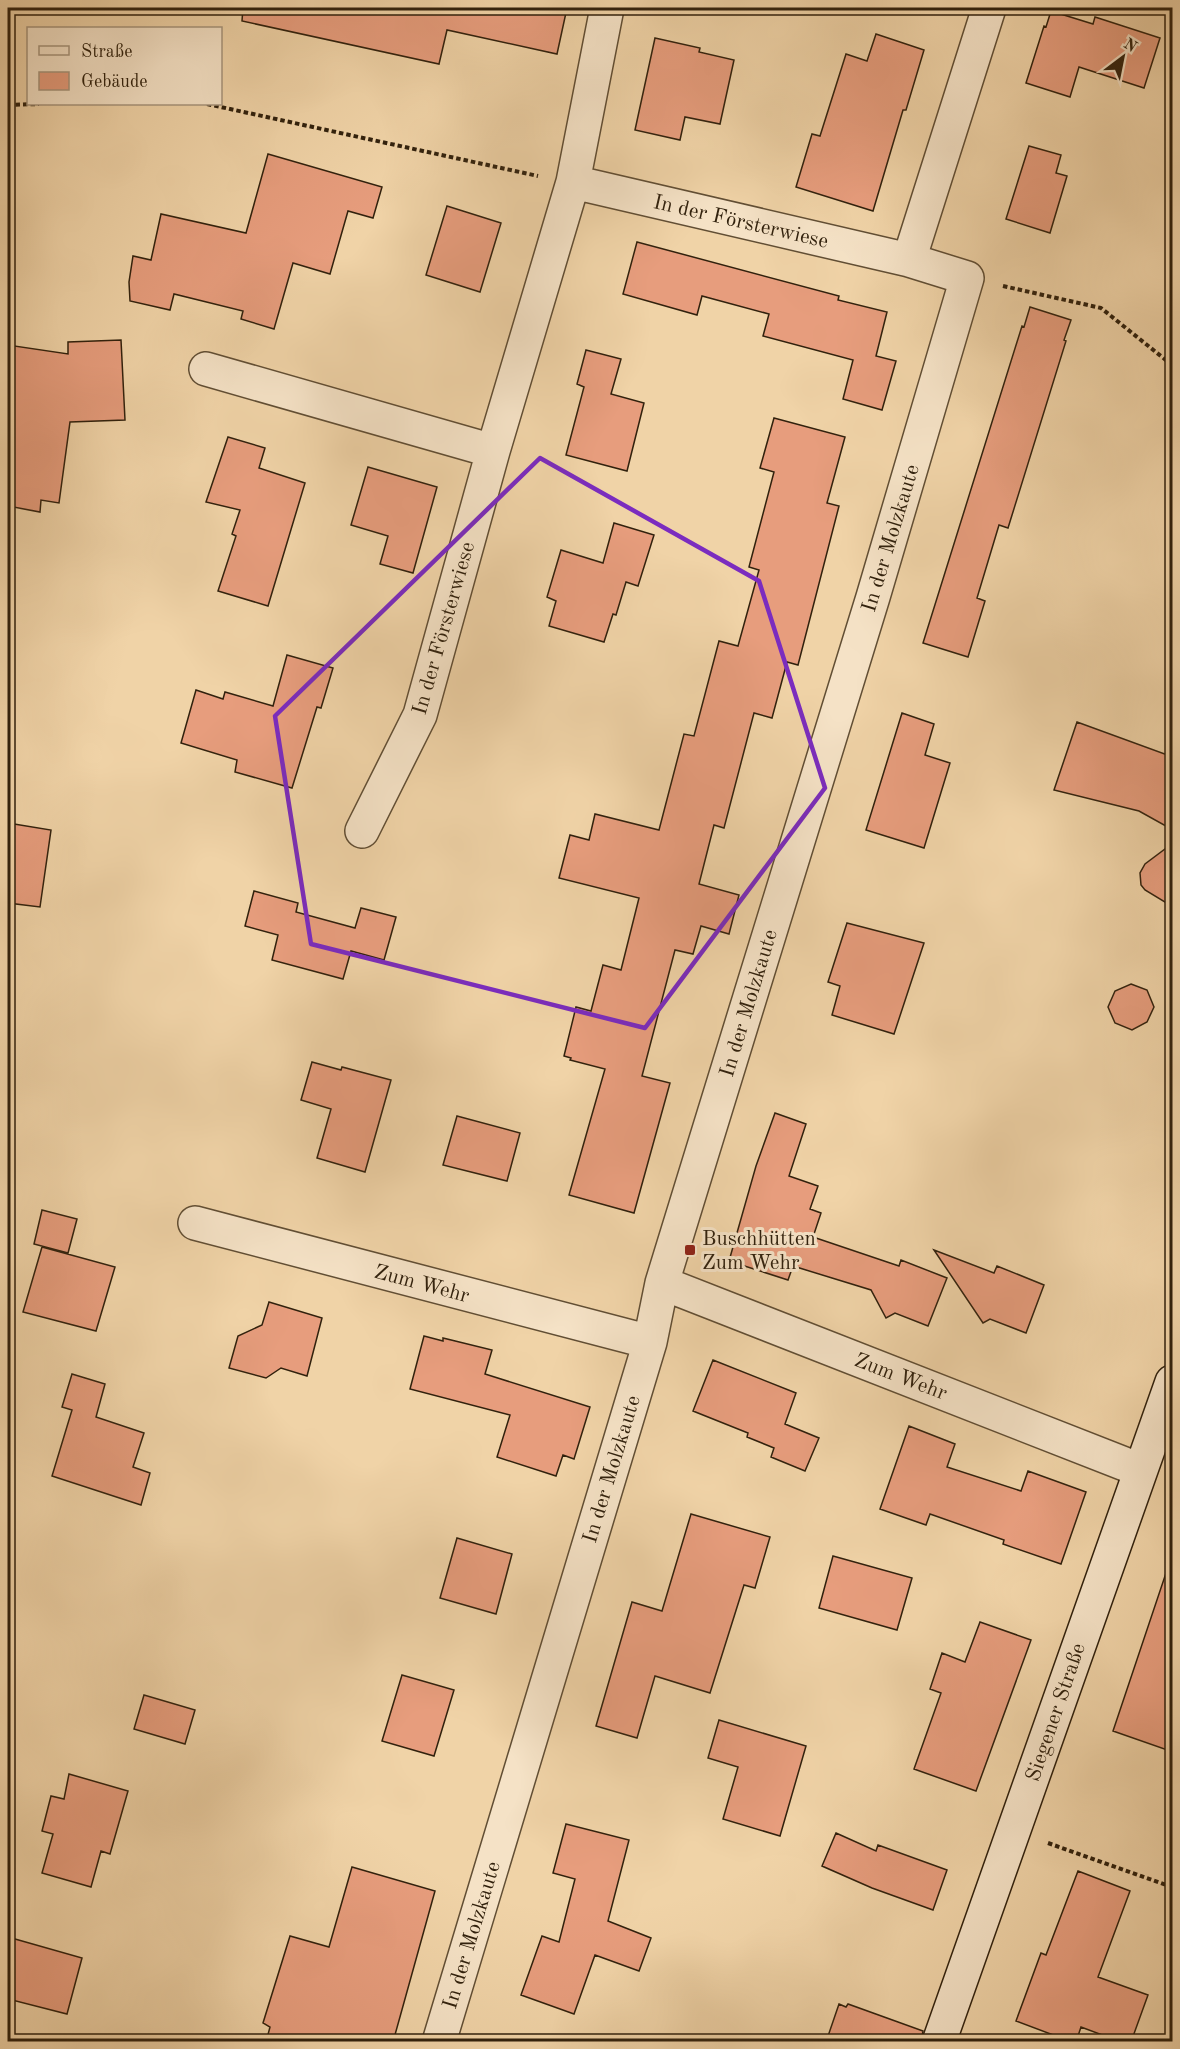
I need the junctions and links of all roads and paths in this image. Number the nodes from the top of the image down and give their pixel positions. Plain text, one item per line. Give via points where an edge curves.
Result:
1 (607, 8) edge
2 (989, 8) edge
3 (27, 104) edge
4 (8, 105) edge
5 (212, 105) edge
6 (573, 182) junction
7 (909, 260) junction
8 (967, 278) junction
9 (1173, 365) edge
10 (206, 369) dead end
11 (493, 451) junction
12 (362, 831) dead end
13 (195, 1223) dead end
14 (662, 1283) junction
15 (650, 1342) junction
16 (1173, 1382) edge
17 (1140, 1470) junction
18 (1013, 1831) junction
19 (1173, 1887) edge
20 (439, 2042) edge
21 (939, 2042) edge

1 - 6 street, In der Försterwiese
2 - 7 street
3 - 4 path
5 - 6 path
6 - 7 street, In der Försterwiese
6 - 11 street, In der Försterwiese
7 - 8 street
8 - 9 path via 1101,308
8 - 14 street, In der Molzkaute via 870,609
10 - 11 street
11 - 12 street, In der Försterwiese via 420,715
13 - 15 street, Zum Wehr
14 - 15 street, In der Molzkaute
14 - 17 street, Zum Wehr
15 - 20 street, In der Molzkaute
16 - 17 street, Siegener Straße
17 - 18 street, Siegener Straße
18 - 19 path
18 - 21 street, Siegener Straße

